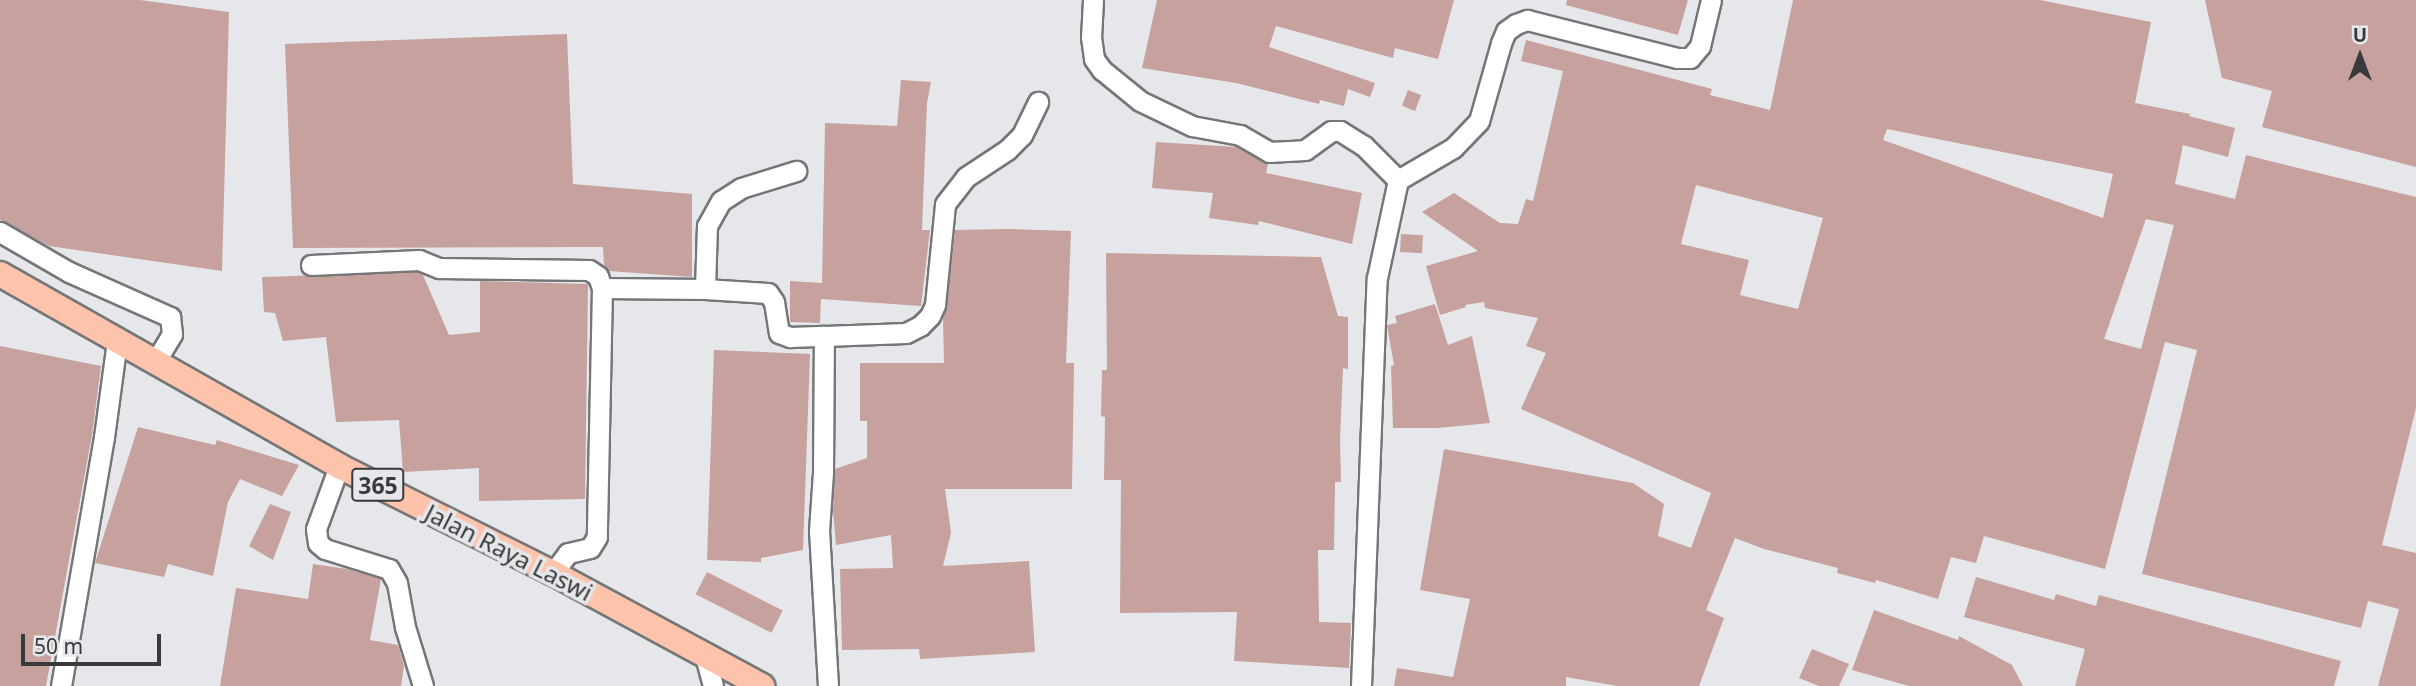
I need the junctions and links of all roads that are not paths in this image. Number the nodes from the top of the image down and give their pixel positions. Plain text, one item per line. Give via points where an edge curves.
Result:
1 (1093, 0) edge
2 (1711, 0) edge
3 (1038, 102) dead end
4 (796, 171) dead end
5 (1398, 180) junction
6 (0, 232) edge
7 (311, 265) dead end
8 (0, 274) edge
9 (602, 288) junction
10 (705, 289) junction
11 (824, 336) junction
12 (117, 341) junction
13 (155, 362) junction
14 (339, 466) junction
15 (553, 573) junction
16 (705, 656) junction
17 (61, 686) edge
18 (423, 686) edge
19 (713, 686) edge
20 (762, 686) edge
21 (828, 686) edge
22 (1361, 686) edge

1 - 5 street via 1094,59 1140,100 1192,126 1240,135 1269,152 1306,150 1331,131 1340,131 1364,146
2 - 5 street via 1700,46 1690,58 1527,20 1516,24 1501,43 1479,121 1453,148
3 - 11 street via 1022,135 966,177 945,204 930,316 906,333
4 - 10 street via 741,188 720,201 707,226
5 - 22 street via 1377,278
6 - 13 street via 69,272 170,317 172,334
7 - 9 street via 419,260 439,268 589,270 598,276
8 - 12 main road, Jalan Raya Laswi / 365
9 - 10 street
9 - 15 street via 597,537 590,548 568,553
10 - 11 street via 768,293 779,333 790,338
11 - 21 street via 819,531
12 - 13 main road, Jalan Raya Laswi / 365
12 - 17 street
13 - 14 main road, Jalan Raya Laswi / 365
14 - 15 main road, Jalan Raya Laswi / 365
14 - 18 street via 316,529 318,543 389,569 397,583
15 - 16 main road, Jalan Raya Laswi / 365
16 - 19 street
16 - 20 main road, Jalan Raya Laswi / 365

